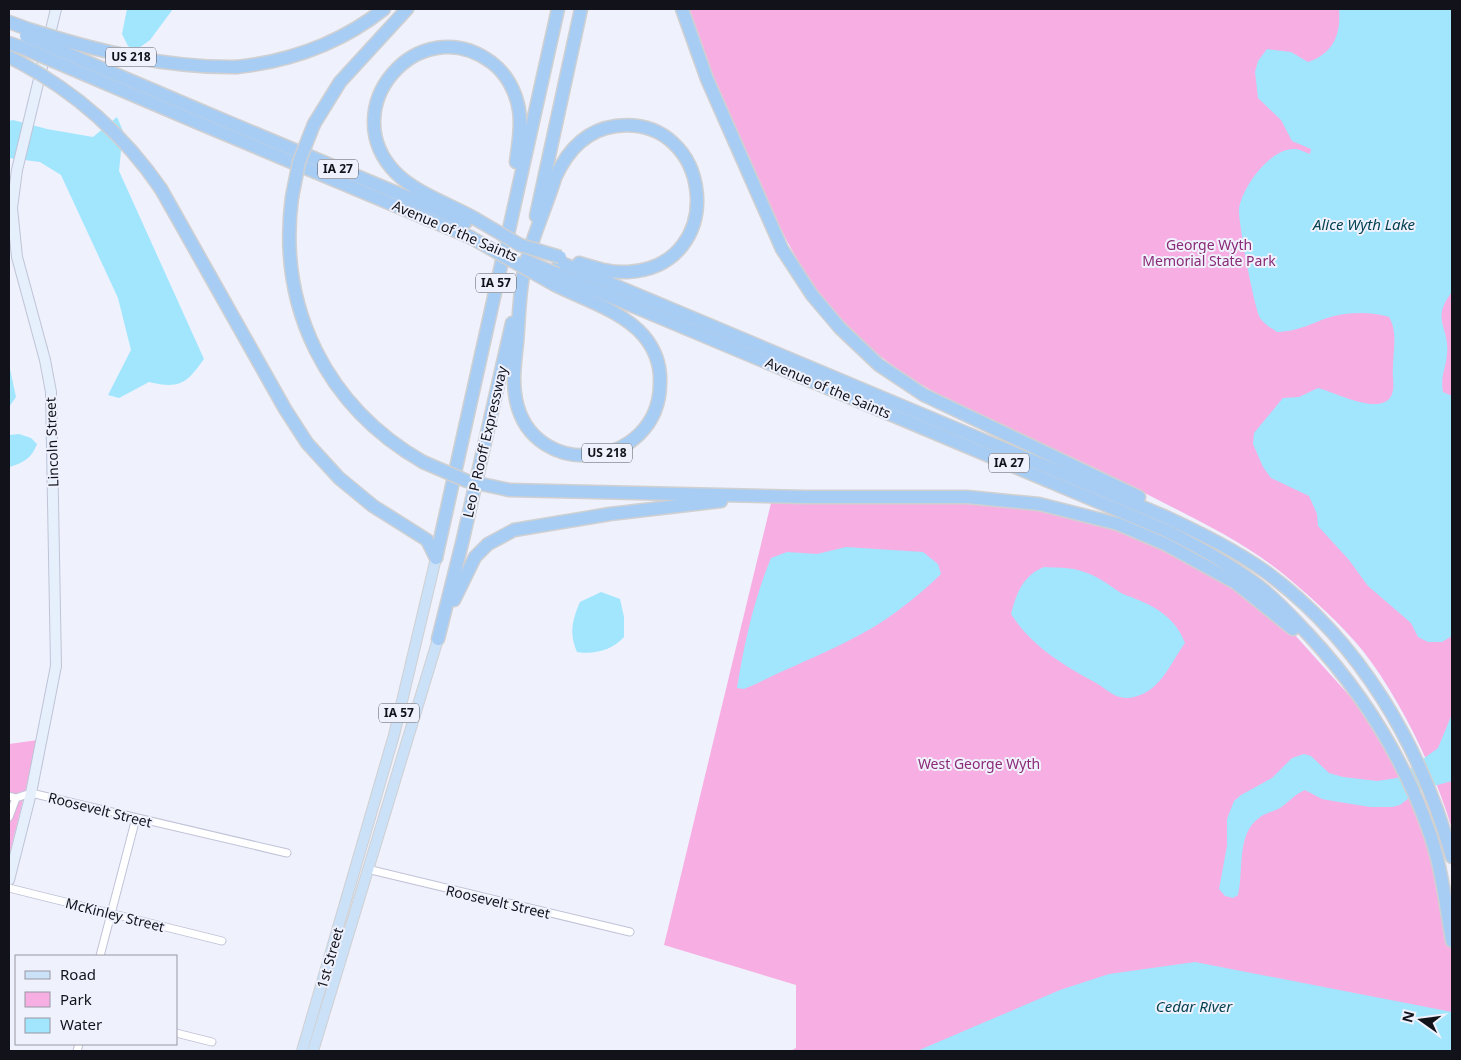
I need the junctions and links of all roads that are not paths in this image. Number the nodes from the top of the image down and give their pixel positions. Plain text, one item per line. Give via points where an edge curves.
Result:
1 (56, 9) edge
2 (384, 9) edge
3 (407, 9) edge
4 (558, 9) edge
5 (682, 9) edge
6 (580, 11) edge
7 (9, 22) edge
8 (9, 29) edge
9 (26, 38) junction
10 (9, 43) edge
11 (14, 60) edge
12 (13, 177) edge
13 (510, 220) junction
14 (472, 227) junction
15 (558, 269) junction
16 (524, 271) junction
17 (806, 497) junction
18 (436, 558) junction
19 (1266, 572) junction
20 (438, 639) junction
21 (1337, 665) junction
22 (31, 793) junction
23 (12, 797) edge
24 (9, 816) edge
25 (136, 818) junction
26 (287, 853) dead end
27 (1452, 857) edge
28 (362, 868) junction
29 (9, 880) edge
30 (9, 888) edge
31 (110, 914) junction
32 (630, 932) dead end
33 (222, 941) dead end
34 (1452, 941) edge
35 (100, 955) edge
36 (178, 1034) edge
37 (212, 1042) dead end
38 (302, 1051) edge
39 (313, 1051) edge

1 - 12 main road, Lincoln Street
2 - 9 highway, US 218, bridge via 320,48 285,60 237,67 197,67 138,59
3 - 17 highway, bridge via 340,82 314,124 292,197 289,238 292,282 303,320 337,386 368,422 406,452 468,481 510,490
4 - 13 highway, Leo P Rooff Expressway / IA 57
5 - 19 highway via 707,80 782,248 826,312 866,354 907,385 939,403 1185,520 1229,544
6 - 16 highway, Leo P Rooff Expressway / US 218
7 - 9 highway, US 218
8 - 9 highway, Avenue of the Saints
9 - 10 highway, Avenue of the Saints / US 218
9 - 14 highway, Avenue of the Saints / US 218, bridge via 203,118
11 - 18 highway, bridge via 52,81 126,143 161,189 285,409 307,442 355,492 427,540
12 - 22 main road, Lincoln Street via 15,241 49,376 52,408 56,666
13 - 14 highway via 520,121 514,92 500,70 486,59 462,48 436,48 407,60 389,77 376,107 375,133 384,157 404,180
13 - 18 highway, Leo P Rooff Expressway / IA 57
14 - 15 highway, Avenue of the Saints / IA 27, bridge
14 - 15 highway, Avenue of the Saints / IA 27, bridge via 520,245
15 - 16 highway via 627,272 655,266 674,254 689,236 698,208 693,171 676,146 652,131 621,126 601,130 575,146 555,178
15 - 16 highway, US 218 via 643,335 657,359 660,393 653,415 635,438 611,452 580,456 558,450 539,439 519,412 514,389
15 - 19 highway, Avenue of the Saints / IA 27 via 1166,517 1217,542
15 - 21 highway, Avenue of the Saints / IA 27 via 1184,540 1258,585
16 - 20 highway, Leo P Rooff Expressway / IA 57
17 - 20 highway via 692,504 514,530 488,544 470,565
17 - 21 highway via 1001,499 1056,508 1118,524 1181,552 1236,583
18 - 28 main road, Leo P Rooff Expressway / IA 57
19 - 27 highway, Avenue of the Saints / IA 27 via 1303,603 1341,642 1373,683 1408,738 1437,808
20 - 28 main road, Leo P Rooff Expressway / IA 57
21 - 34 highway, Avenue of the Saints / IA 27 via 1392,747 1410,782 1441,873
22 - 23 street
22 - 25 street, Roosevelt Street
22 - 29 main road, Lincoln Street
23 - 24 street
25 - 26 street, Roosevelt Street
25 - 31 street
28 - 32 street, Roosevelt Street
28 - 38 main road, 1st Street
28 - 39 main road, 1st Street
30 - 31 street, McKinley Street
31 - 33 street, McKinley Street
31 - 35 street
36 - 37 street

